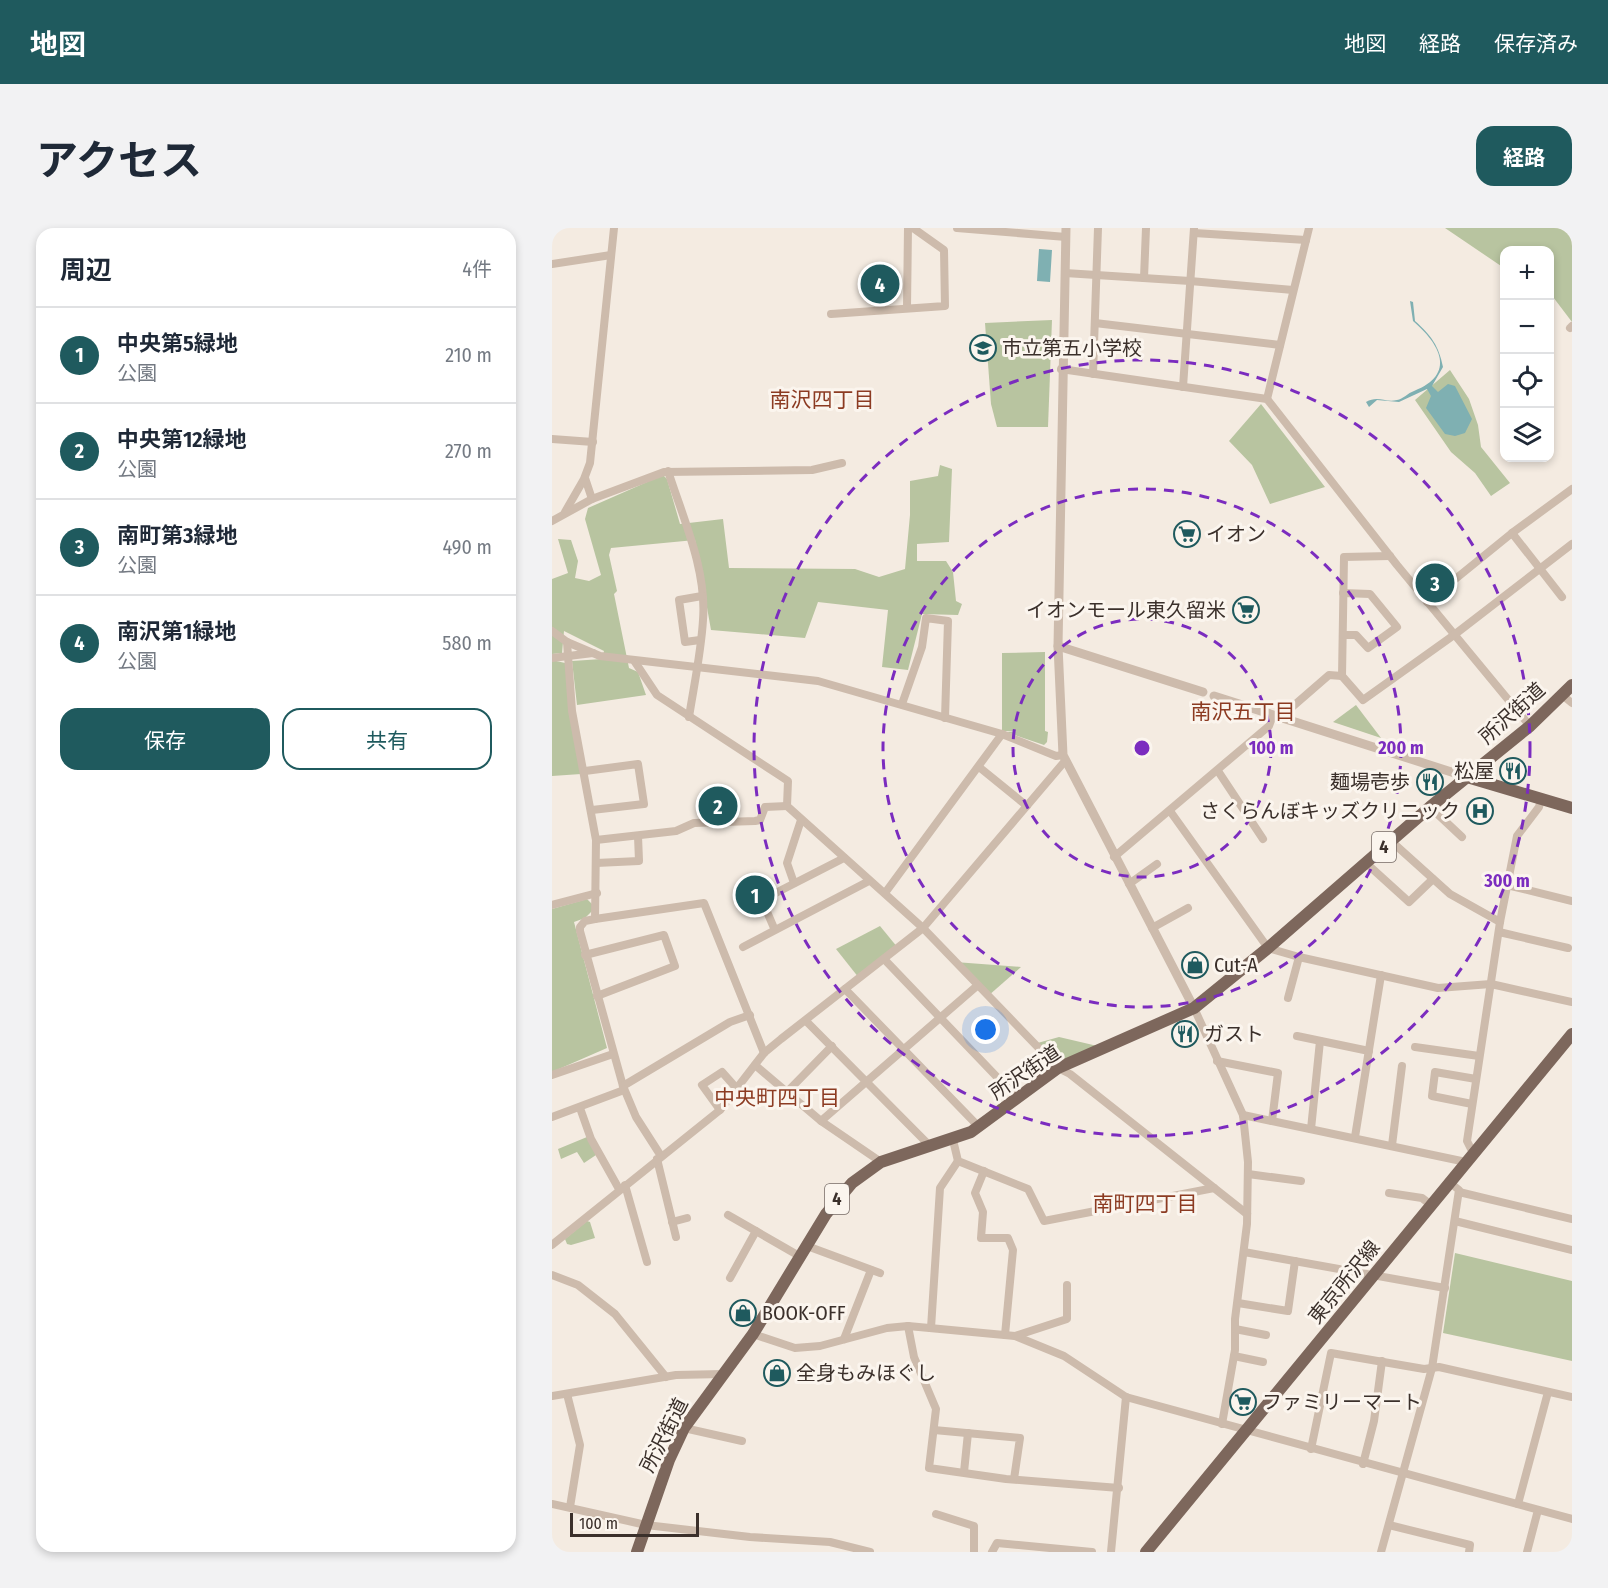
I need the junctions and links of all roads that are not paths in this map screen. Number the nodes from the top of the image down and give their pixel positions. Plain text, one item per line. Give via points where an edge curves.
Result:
1 (614, 228) edge
2 (908, 228) edge
3 (913, 228) edge
4 (957, 228) edge
5 (1098, 228) edge
6 (1146, 228) edge
7 (1309, 228) edge
8 (987, 229) edge
9 (1034, 231) edge
10 (1194, 231) edge
11 (1066, 232) edge
12 (1306, 240) junction
13 (611, 255) junction
14 (552, 264) edge
15 (1065, 273) junction
16 (1096, 275) junction
17 (1144, 278) junction
18 (1190, 280) junction
19 (1293, 290) junction
20 (907, 308) junction
21 (831, 314) dead end
22 (1095, 323) junction
23 (1187, 334) junction
24 (1280, 345) junction
25 (1061, 369) junction
26 (1093, 374) junction
27 (1183, 387) junction
28 (1267, 399) junction
29 (552, 439) edge
30 (593, 442) junction
31 (843, 463) dead end
32 (668, 471) junction
33 (585, 478) junction
34 (1572, 489) edge
35 (592, 499) junction
36 (565, 512) junction
37 (552, 521) edge
38 (1512, 533) junction
39 (1572, 544) edge
40 (1390, 556) junction
41 (1540, 569) junction
42 (1343, 593) junction
43 (702, 596) junction
44 (1562, 597) dead end
45 (1427, 602) junction
46 (552, 631) edge
47 (1454, 634) junction
48 (1343, 635) junction
49 (700, 640) junction
50 (567, 642) junction
51 (1058, 646) junction
52 (594, 653) junction
53 (567, 657) junction
54 (552, 658) edge
55 (635, 662) junction
56 (697, 665) junction
57 (1342, 676) junction
58 (1572, 685) edge
59 (1203, 692) dead end
60 (1214, 696) dead end
61 (1567, 699) edge
62 (902, 704) junction
63 (1273, 715) junction
64 (689, 717) junction
65 (945, 718) junction
66 (1287, 719) junction
67 (1530, 726) junction
68 (1002, 734) junction
69 (1064, 758) junction
70 (979, 767) junction
71 (585, 771) junction
72 (1218, 771) junction
73 (1467, 777) junction
74 (1541, 799) junction
75 (787, 806) junction
76 (1027, 807) junction
77 (1430, 807) junction
78 (1572, 808) edge
79 (592, 810) junction
80 (1170, 811) junction
81 (801, 820) junction
82 (638, 836) junction
83 (1462, 837) dead end
84 (1263, 839) dead end
85 (596, 840) junction
86 (1391, 841) junction
87 (1114, 857) junction
88 (844, 858) junction
89 (596, 862) junction
90 (1366, 863) junction
91 (1157, 864) dead end
92 (1433, 879) junction
93 (869, 881) junction
94 (794, 883) junction
95 (1129, 884) junction
96 (1507, 885) junction
97 (597, 893) junction
98 (885, 893) junction
99 (1572, 901) edge
100 (552, 905) edge
101 (1188, 908) dead end
102 (596, 919) junction
103 (1500, 922) junction
104 (774, 928) junction
105 (923, 928) junction
106 (1152, 928) junction
107 (1499, 932) junction
108 (743, 947) dead end
109 (1268, 948) junction
110 (1568, 948) dead end
111 (585, 955) junction
112 (1299, 957) junction
113 (884, 959) junction
114 (1381, 975) junction
115 (1491, 984) junction
116 (978, 985) junction
117 (845, 989) junction
118 (597, 996) junction
119 (1288, 998) dead end
120 (1572, 1002) edge
121 (1194, 1008) junction
122 (750, 1015) junction
123 (940, 1018) junction
124 (806, 1021) junction
125 (1572, 1034) edge
126 (1297, 1036) dead end
127 (1320, 1041) junction
128 (832, 1047) junction
129 (1415, 1047) dead end
130 (904, 1049) junction
131 (1369, 1051) junction
132 (765, 1053) junction
133 (613, 1054) junction
134 (1479, 1056) junction
135 (1217, 1061) junction
136 (755, 1065) junction
137 (1402, 1066) dead end
138 (1058, 1068) junction
139 (552, 1075) edge
140 (1476, 1079) junction
141 (867, 1082) junction
142 (624, 1088) junction
143 (738, 1090) junction
144 (786, 1093) junction
145 (1018, 1099) junction
146 (1472, 1104) junction
147 (580, 1108) junction
148 (720, 1110) junction
149 (1243, 1115) junction
150 (552, 1117) edge
151 (821, 1121) junction
152 (1272, 1121) junction
153 (979, 1127) junction
154 (1311, 1129) junction
155 (1355, 1137) junction
156 (952, 1140) junction
157 (1392, 1145) junction
158 (930, 1146) junction
159 (659, 1157) junction
160 (1470, 1157) junction
161 (958, 1161) junction
162 (881, 1162) junction
163 (984, 1171) junction
164 (1248, 1174) junction
165 (1302, 1181) dead end
166 (1449, 1182) junction
167 (622, 1187) junction
168 (1214, 1188) junction
169 (1459, 1192) junction
170 (1389, 1193) dead end
171 (1431, 1205) junction
172 (728, 1215) dead end
173 (1247, 1215) junction
174 (687, 1218) dead end
175 (1572, 1220) edge
176 (1455, 1221) junction
177 (672, 1222) junction
178 (756, 1231) junction
179 (676, 1237) dead end
180 (651, 1240) dead end
181 (641, 1242) junction
182 (552, 1245) edge
183 (807, 1246) junction
184 (1572, 1250) edge
185 (1244, 1252) junction
186 (801, 1257) junction
187 (1295, 1261) junction
188 (647, 1262) dead end
189 (872, 1270) junction
190 (880, 1273) dead end
191 (552, 1275) edge
192 (1375, 1275) junction
193 (730, 1278) dead end
194 (1067, 1285) dead end
195 (1445, 1288) junction
196 (1238, 1303) junction
197 (908, 1326) junction
198 (931, 1328) junction
199 (1235, 1329) junction
200 (753, 1334) junction
201 (1005, 1335) junction
202 (1266, 1335) dead end
203 (1015, 1336) junction
204 (844, 1339) junction
205 (1234, 1356) junction
206 (1382, 1361) junction
207 (1263, 1362) dead end
208 (1432, 1368) junction
209 (723, 1374) junction
210 (666, 1377) junction
211 (1548, 1392) junction
212 (567, 1394) junction
213 (552, 1396) edge
214 (1126, 1397) junction
215 (1572, 1397) edge
216 (1222, 1424) junction
217 (684, 1428) junction
218 (934, 1430) junction
219 (1244, 1431) junction
220 (968, 1433) junction
221 (742, 1441) dead end
222 (1311, 1449) junction
223 (1363, 1464) junction
224 (964, 1472) junction
225 (1401, 1474) junction
226 (1014, 1479) junction
227 (1119, 1488) junction
228 (552, 1504) edge
229 (1518, 1504) junction
230 (570, 1507) junction
231 (1538, 1510) junction
232 (936, 1514) dead end
233 (1572, 1520) edge
234 (646, 1525) junction
235 (1389, 1525) junction
236 (637, 1552) edge
237 (870, 1552) edge
238 (974, 1552) edge
239 (992, 1552) edge
240 (1092, 1552) edge
241 (1111, 1552) edge
242 (1146, 1552) edge
243 (1381, 1552) edge
244 (1469, 1552) edge
245 (1527, 1552) edge

1 - 13 street
2 - 20 street
3 - 20 street via 944,250 945,306
4 - 8 street
5 - 16 street
6 - 17 street
7 - 12 street
8 - 9 street
9 - 11 street
10 - 12 street
10 - 18 street
11 - 15 street
12 - 19 street
13 - 14 street
13 - 30 street
15 - 16 street
15 - 25 street
16 - 17 street
16 - 22 street
17 - 18 street
18 - 19 street
18 - 23 street
19 - 24 street
20 - 21 street
22 - 23 street
22 - 26 street
23 - 24 street
23 - 27 street
24 - 28 street
25 - 26 street
25 - 51 street
26 - 27 street
27 - 28 street
28 - 40 street
29 - 30 street
30 - 33 street
31 - 32 street via 812,470
32 - 35 street
32 - 43 street via 695,556
33 - 35 street
33 - 36 street
34 - 38 street
35 - 36 street
36 - 37 street
38 - 41 street
38 - 45 street
39 - 41 street
40 - 42 street via 1344,557
40 - 45 street
41 - 44 street
41 - 47 street
42 - 48 street
42 - 48 street via 1370,594 1397,627 1368,648 1356,635
43 - 49 street via 704,619
43 - 49 street via 679,600 685,642
45 - 47 street
46 - 50 street
47 - 57 street via 1363,700
47 - 67 street
48 - 57 street
49 - 56 street
50 - 52 street
50 - 53 street
51 - 59 street
51 - 69 street
52 - 53 street
52 - 55 street
53 - 54 street
53 - 71 street via 574,721
55 - 56 street via 676,667
55 - 64 street via 657,695
56 - 62 street via 809,680
56 - 64 street
57 - 66 street via 1329,675 1291,708
58 - 61 main road, 所沢街道 / 4
60 - 63 street
61 - 67 main road, 所沢街道 / 4
62 - 65 street
62 - 65 street via 922,647 926,618 948,621
63 - 66 street
63 - 72 street via 1269,726
64 - 75 street via 788,781
65 - 68 street
66 - 73 street
67 - 73 main road, 所沢街道 / 4
68 - 69 street
68 - 70 street
69 - 76 street
69 - 87 street
70 - 76 street
70 - 98 street
71 - 79 street
71 - 79 street via 638,764 644,804
72 - 80 street
72 - 84 street
73 - 74 main road
73 - 77 main road, 所沢街道 / 4
74 - 78 main road
74 - 96 street via 1516,836
75 - 81 street
75 - 82 street via 765,807 760,820 694,823 676,831
76 - 105 street
77 - 83 street
77 - 86 main road, 所沢街道 / 4
79 - 85 street
80 - 87 street
80 - 109 street
81 - 88 street
81 - 94 street via 787,863
82 - 85 street
82 - 89 street via 639,861
85 - 89 street
86 - 90 main road, 所沢街道 / 4
86 - 92 street
87 - 95 street
88 - 93 street
88 - 94 street
89 - 97 street
90 - 92 street via 1409,902
90 - 109 main road, 所沢街道 / 4
91 - 95 street
92 - 103 street via 1450,894
93 - 98 street
93 - 104 street
94 - 104 street via 762,900
95 - 106 street
96 - 99 street
96 - 103 street
97 - 100 street
97 - 102 street
98 - 105 street
101 - 106 street
102 - 111 street via 585,921 580,927
102 - 122 street via 704,903
103 - 107 street
104 - 108 street
105 - 113 street
105 - 116 street
106 - 121 street
107 - 110 street
107 - 115 street
109 - 112 street
109 - 121 main road, 所沢街道 / 4
111 - 118 street
111 - 118 street via 664,935 675,966
112 - 114 street
112 - 119 street
113 - 117 street
113 - 123 street
114 - 115 street via 1438,988
114 - 131 street
115 - 120 street
115 - 134 street
116 - 123 street
116 - 138 street
117 - 124 street
117 - 130 street
118 - 133 street
121 - 135 street
121 - 138 main road, 所沢街道 / 4
122 - 132 street
122 - 142 street via 730,1022
123 - 130 street
123 - 145 street
124 - 128 street
124 - 132 street
125 - 160 main road, 東京所沢線
126 - 127 street
127 - 131 street
127 - 154 street
128 - 141 street
128 - 144 street
129 - 134 street
130 - 141 street
130 - 153 street
131 - 155 street
132 - 136 street
133 - 139 street
133 - 142 street
134 - 140 street
135 - 149 street
135 - 152 street via 1278,1073
136 - 143 street
136 - 144 street
137 - 157 street
138 - 145 main road, 所沢街道 / 4
138 - 168 street
140 - 146 street
140 - 146 street via 1435,1072 1432,1096
141 - 151 street
141 - 158 street
142 - 147 street
142 - 159 street
143 - 148 street
143 - 148 street via 722,1072 702,1085
144 - 151 street
145 - 153 main road, 所沢街道 / 4
146 - 160 street via 1467,1141
147 - 150 street
147 - 167 street via 591,1139
148 - 159 street
149 - 152 street
149 - 164 street
151 - 162 street
152 - 154 street
153 - 156 main road, 所沢街道 / 4
154 - 155 street
155 - 157 street
156 - 158 main road, 所沢街道 / 4
156 - 161 street
157 - 160 street
158 - 162 main road, 所沢街道 / 4
159 - 167 street
159 - 177 street
160 - 166 main road, 東京所沢線
161 - 163 street
161 - 198 street via 940,1188
162 - 183 main road, 所沢街道 / 4 via 839,1196
163 - 168 street via 1028,1189 1044,1221
163 - 201 street via 975,1193 983,1212 981,1238 1008,1239 1013,1250
164 - 165 street
164 - 173 street
166 - 169 street
166 - 171 main road, 東京所沢線
167 - 181 street
167 - 182 street
168 - 173 street
169 - 175 street
169 - 176 street
170 - 171 street via 1422,1198
171 - 192 main road, 東京所沢線
172 - 178 street
173 - 185 street
174 - 177 street
176 - 184 street
176 - 195 street
177 - 179 street
178 - 186 street
178 - 193 street
180 - 181 street
181 - 188 street
183 - 186 main road, 所沢街道 / 4
183 - 189 street
185 - 187 street
185 - 196 street
186 - 200 main road, 所沢街道 / 4
187 - 192 street
187 - 196 street via 1288,1311
189 - 190 street
189 - 204 street
191 - 210 street via 578,1285 615,1314
192 - 195 street
192 - 219 main road, 東京所沢線
194 - 203 street via 1067,1319
195 - 208 street
196 - 199 street
197 - 198 street
197 - 204 street
197 - 218 street via 914,1357 936,1409
198 - 201 street
199 - 202 street
199 - 205 street
200 - 204 street via 795,1348
200 - 209 main road, 所沢街道 / 4
201 - 203 street
203 - 214 street via 1064,1356
205 - 207 street
205 - 216 street
206 - 208 street
206 - 222 street via 1331,1353
206 - 223 street via 1374,1421
208 - 211 street
208 - 225 street
209 - 210 street
209 - 217 main road, 所沢街道 / 4
210 - 212 street
211 - 215 street
211 - 229 street
212 - 213 street
212 - 230 street via 580,1445
214 - 216 street
214 - 227 street
216 - 219 street
217 - 221 street
217 - 234 main road, 所沢街道 / 4
218 - 220 street
218 - 224 street via 929,1468
219 - 222 street
219 - 242 main road, 東京所沢線
220 - 224 street
220 - 226 street via 1020,1438
222 - 223 street
223 - 225 street
224 - 226 street
225 - 229 street
225 - 235 street
226 - 227 street
227 - 241 street
228 - 230 street
229 - 231 street
230 - 234 street
231 - 233 street
231 - 245 street
232 - 238 street via 974,1526
234 - 236 main road, 所沢街道 / 4
234 - 237 street via 830,1542
235 - 243 street
235 - 244 street via 1470,1545
239 - 240 street via 997,1543

